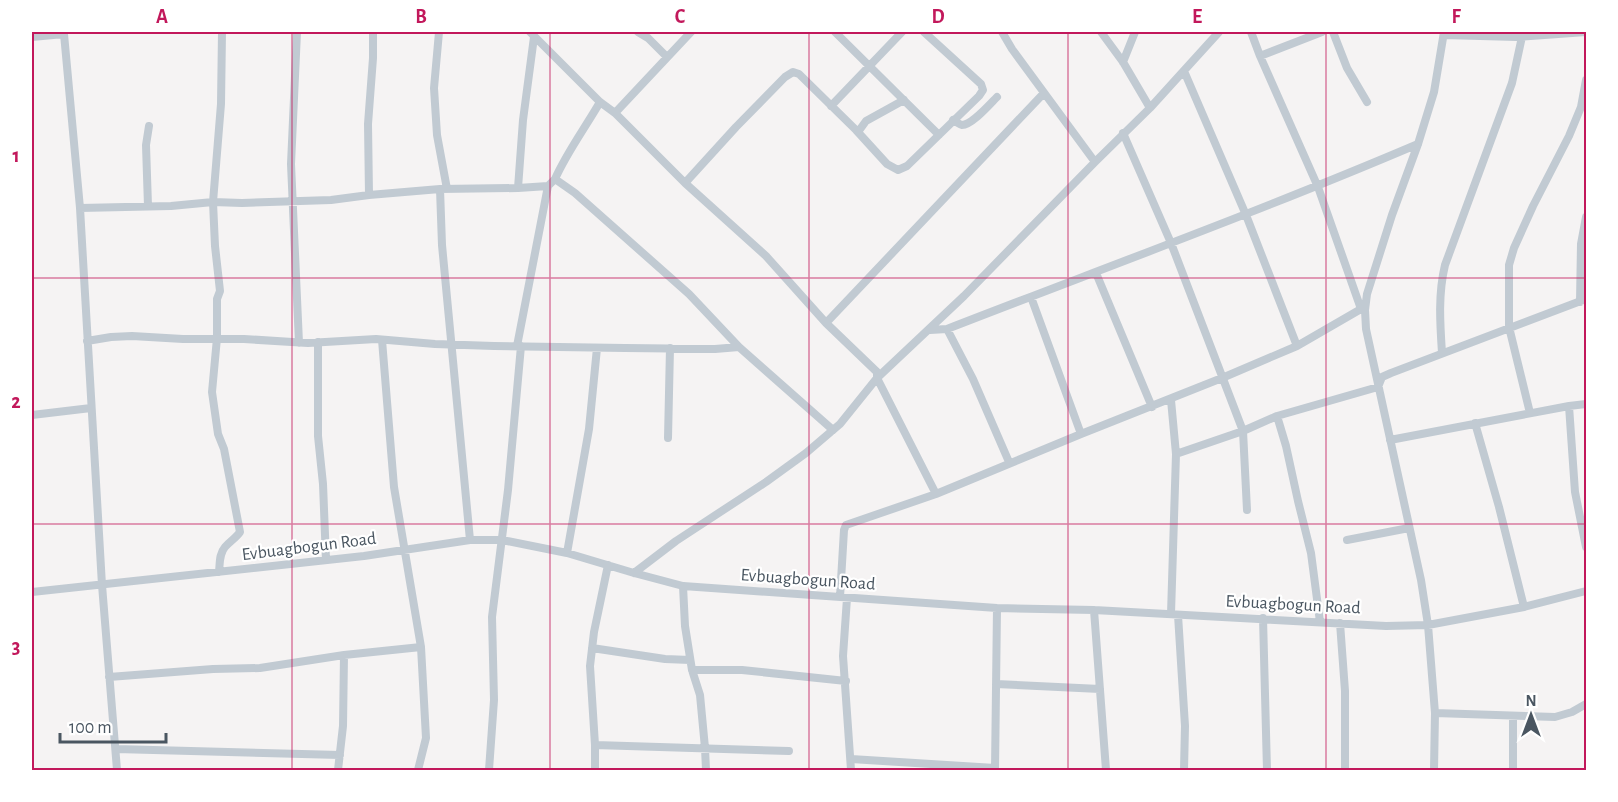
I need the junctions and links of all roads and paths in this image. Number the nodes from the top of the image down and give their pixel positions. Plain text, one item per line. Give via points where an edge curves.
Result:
1 (222, 32) edge
2 (297, 32) edge
3 (373, 32) edge
4 (439, 32) edge
5 (638, 32) edge
6 (691, 32) edge
7 (835, 32) edge
8 (903, 32) edge
9 (924, 32) edge
10 (1002, 32) edge
11 (1101, 32) edge
12 (1135, 32) edge
13 (1219, 32) edge
14 (1251, 32) edge
15 (1322, 32) edge
16 (1333, 32) edge
17 (1587, 32) edge
18 (64, 33) edge
19 (1444, 33) edge
20 (532, 34) edge
21 (1523, 34) edge
22 (32, 37) edge
23 (1260, 56) junction
24 (667, 57) junction
25 (1123, 62) junction
26 (869, 66) junction
27 (1184, 71) junction
28 (1587, 80) edge
29 (1044, 93) junction
30 (997, 97) dead end
31 (904, 100) junction
32 (600, 102) junction
33 (1367, 102) dead end
34 (831, 106) junction
35 (1150, 108) junction
36 (615, 113) junction
37 (953, 120) junction
38 (149, 126) dead end
39 (858, 132) junction
40 (1124, 133) junction
41 (939, 135) junction
42 (1418, 144) junction
43 (1095, 162) junction
44 (555, 179) junction
45 (685, 183) junction
46 (548, 186) junction
47 (1318, 187) junction
48 (518, 188) junction
49 (443, 189) junction
50 (369, 195) junction
51 (293, 201) junction
52 (213, 202) junction
53 (148, 206) junction
54 (80, 208) junction
55 (1246, 214) junction
56 (1587, 217) edge
57 (1171, 243) junction
58 (1096, 273) junction
59 (1031, 297) junction
60 (1583, 300) edge
61 (1363, 309) junction
62 (826, 323) junction
63 (1509, 327) junction
64 (947, 329) junction
65 (930, 330) junction
66 (217, 338) junction
67 (382, 340) junction
68 (87, 341) junction
69 (299, 342) junction
70 (318, 342) junction
71 (451, 344) junction
72 (519, 346) junction
73 (1298, 346) junction
74 (739, 347) junction
75 (597, 348) junction
76 (670, 348) junction
77 (1442, 353) junction
78 (877, 378) junction
79 (1222, 378) junction
80 (1378, 387) junction
81 (1171, 400) junction
82 (1587, 404) edge
83 (1569, 406) junction
84 (1152, 407) junction
85 (91, 408) junction
86 (1530, 413) junction
87 (32, 415) edge
88 (1277, 416) junction
89 (1475, 423) junction
90 (833, 430) junction
91 (1243, 431) junction
92 (1081, 434) junction
93 (668, 438) dead end
94 (1390, 440) junction
95 (1176, 454) junction
96 (1009, 462) junction
97 (936, 494) junction
98 (1247, 510) dead end
99 (1409, 528) junction
100 (470, 540) junction
101 (502, 540) junction
102 (1347, 540) dead end
103 (1587, 547) edge
104 (405, 550) junction
105 (567, 553) junction
106 (326, 560) junction
107 (608, 565) junction
108 (219, 572) junction
109 (634, 573) junction
110 (102, 585) junction
111 (682, 585) junction
112 (1587, 591) edge
113 (32, 592) edge
114 (844, 597) junction
115 (1524, 607) junction
116 (997, 609) junction
117 (1094, 610) junction
118 (1175, 615) junction
119 (1263, 618) junction
120 (1320, 622) junction
121 (1340, 623) junction
122 (1428, 625) junction
123 (420, 647) junction
124 (592, 648) junction
125 (344, 655) junction
126 (690, 660) junction
127 (692, 670) junction
128 (109, 677) junction
129 (846, 681) junction
130 (996, 684) junction
131 (1100, 689) junction
132 (1587, 704) edge
133 (1435, 713) junction
134 (1513, 716) junction
135 (595, 745) junction
136 (705, 748) junction
137 (116, 749) junction
138 (789, 751) dead end
139 (340, 755) junction
140 (851, 759) junction
141 (995, 769) edge
142 (117, 771) edge
143 (338, 771) edge
144 (418, 771) edge
145 (489, 771) edge
146 (595, 771) edge
147 (706, 771) edge
148 (851, 771) edge
149 (1106, 771) edge
150 (1185, 771) edge
151 (1266, 771) edge
152 (1345, 771) edge
153 (1434, 771) edge
154 (1513, 771) edge

1 - 52 street
2 - 51 street
3 - 50 street
4 - 49 street via 434,88
5 - 24 street
6 - 24 street
7 - 26 street
8 - 26 street
9 - 37 street via 983,90
10 - 29 street
11 - 25 street
12 - 25 street
13 - 27 street
14 - 23 street
15 - 23 street
16 - 33 street via 1347,68
17 - 21 street
18 - 22 street
18 - 54 street
19 - 21 street
19 - 42 street via 1434,93
20 - 32 street
20 - 48 street
21 - 77 street via 1512,83 1445,265 1440,309
23 - 47 street
24 - 36 street
25 - 35 street
26 - 31 street
26 - 34 street
27 - 35 street
27 - 55 street
28 - 63 street via 1569,136 1514,248 1509,265
29 - 43 street
29 - 62 street
30 - 37 street via 965,125
31 - 39 street via 866,121
31 - 41 street
32 - 36 street
32 - 44 street
34 - 39 street
34 - 45 street via 800,74 792,72
35 - 40 street
36 - 45 street
37 - 41 street
38 - 53 street
39 - 41 street via 898,170
40 - 43 street
40 - 57 street
42 - 47 street
42 - 61 street
43 - 65 street
44 - 46 street
44 - 74 street via 576,193 689,294
45 - 62 street via 766,256
46 - 48 street
46 - 72 street
47 - 55 street
47 - 61 street
48 - 49 street
49 - 50 street
49 - 71 street via 442,244
50 - 51 street
51 - 52 street
51 - 69 street
52 - 53 street
52 - 66 street via 220,291
53 - 54 street
54 - 68 street
55 - 57 street
55 - 73 street
56 - 60 street via 1581,244
57 - 58 street
57 - 79 street
58 - 59 street
58 - 84 street
59 - 64 street
59 - 92 street
60 - 63 street
61 - 73 street
61 - 80 street
62 - 78 street via 877,372
63 - 77 street
63 - 86 street
64 - 65 street
64 - 96 street
65 - 78 street
66 - 68 street via 132,336
66 - 69 street
66 - 108 street via 214,410 240,531 220,554
67 - 70 street
67 - 71 street
67 - 104 street via 394,487
68 - 85 street
69 - 70 street
70 - 106 street via 318,436
71 - 72 street
71 - 100 street
72 - 75 street
72 - 101 street
73 - 79 street
74 - 76 street
74 - 90 street
75 - 76 street
75 - 105 street via 589,429
76 - 93 street
77 - 80 street via 1382,377
78 - 90 street
78 - 97 street
79 - 81 street
79 - 91 street
80 - 88 street
80 - 94 street
81 - 84 street
81 - 95 street
82 - 83 street
83 - 86 street
83 - 103 street via 1575,492
84 - 92 street
85 - 87 street
85 - 110 street
86 - 89 street
88 - 91 street
88 - 120 street via 1311,553
89 - 94 street
89 - 115 street
90 - 109 street via 766,482
91 - 95 street
91 - 98 street
92 - 96 street
94 - 99 street
95 - 118 street
96 - 97 street
97 - 114 street via 846,525
99 - 102 street
99 - 122 street
100 - 101 street, Evbuagbogun Road
100 - 104 street, Evbuagbogun Road
101 - 105 street, Evbuagbogun Road
101 - 145 street via 492,617 494,700
104 - 106 street, Evbuagbogun Road
104 - 123 street
105 - 107 street, Evbuagbogun Road
106 - 108 street, Evbuagbogun Road
107 - 109 street, Evbuagbogun Road
107 - 124 street
108 - 110 street, Evbuagbogun Road
109 - 111 street, Evbuagbogun Road
110 - 113 street, Evbuagbogun Road
110 - 128 street
111 - 114 street, Evbuagbogun Road
111 - 126 street
112 - 115 street, Evbuagbogun Road
114 - 116 street, Evbuagbogun Road
114 - 129 street
115 - 122 street, Evbuagbogun Road
116 - 117 street, Evbuagbogun Road
116 - 130 street
117 - 118 street, Evbuagbogun Road
117 - 131 street
118 - 119 street, Evbuagbogun Road
118 - 150 street
119 - 120 street, Evbuagbogun Road
119 - 151 street
120 - 121 street, Evbuagbogun Road
121 - 122 street, Evbuagbogun Road
121 - 152 street
122 - 133 street
123 - 125 street
123 - 144 street via 426,738
124 - 126 street
124 - 135 street
125 - 128 street via 260,668
125 - 139 street
126 - 127 street
127 - 129 street via 742,670
127 - 136 street via 700,695
128 - 137 street
129 - 140 street
130 - 131 street
130 - 141 street
131 - 149 street
132 - 134 street via 1555,717
133 - 134 street
133 - 153 street
134 - 154 street
135 - 136 street
135 - 146 street
136 - 138 street
136 - 147 street
137 - 139 street
137 - 142 street
139 - 143 street
140 - 141 street
140 - 148 street

